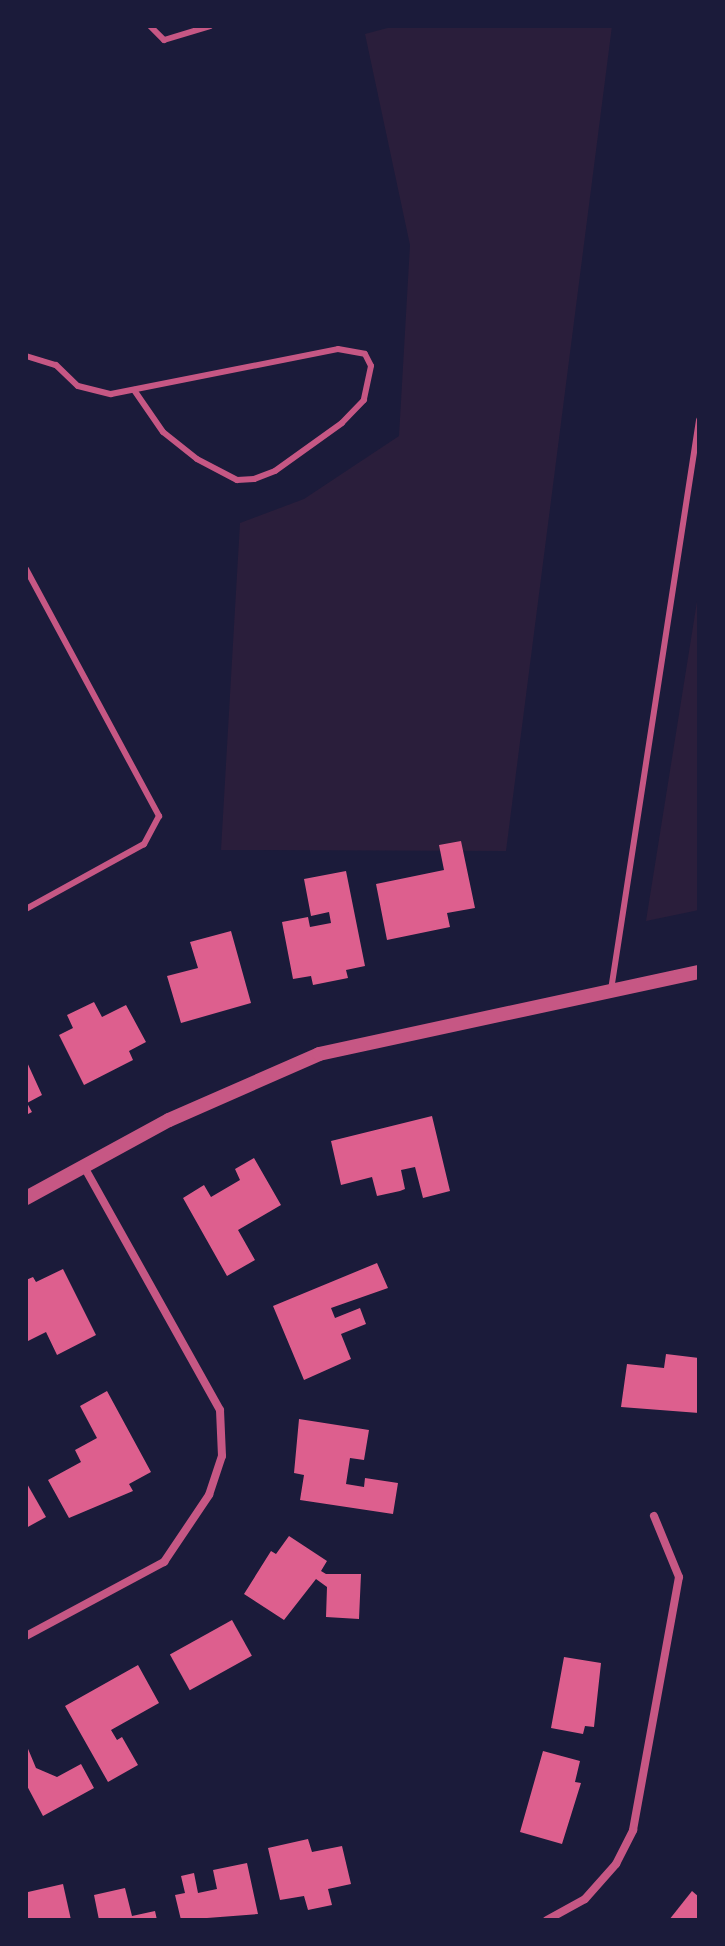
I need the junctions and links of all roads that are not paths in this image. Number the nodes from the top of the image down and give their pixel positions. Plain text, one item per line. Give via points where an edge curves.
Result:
1 (150, 26) edge
2 (210, 26) edge
3 (26, 356) edge
4 (134, 390) junction
5 (699, 420) edge
6 (26, 569) edge
7 (26, 909) edge
8 (699, 972) edge
9 (611, 990) junction
10 (84, 1167) junction
11 (26, 1198) edge
12 (654, 1516) dead end
13 (26, 1636) edge
14 (547, 1920) edge

1 - 2 lane via 164,40
3 - 4 lane via 56,365 91,391
4 - 4 lane via 338,349 365,354 371,366 364,400 342,423 275,471 254,479 237,480 197,459 163,432
5 - 9 lane
6 - 7 lane via 159,816 144,844
8 - 9 street
9 - 10 street via 319,1054 169,1120
10 - 11 street
10 - 13 street via 207,1382 220,1410 222,1456 209,1495 164,1562
12 - 14 street via 679,1577 633,1830 616,1864 585,1899

